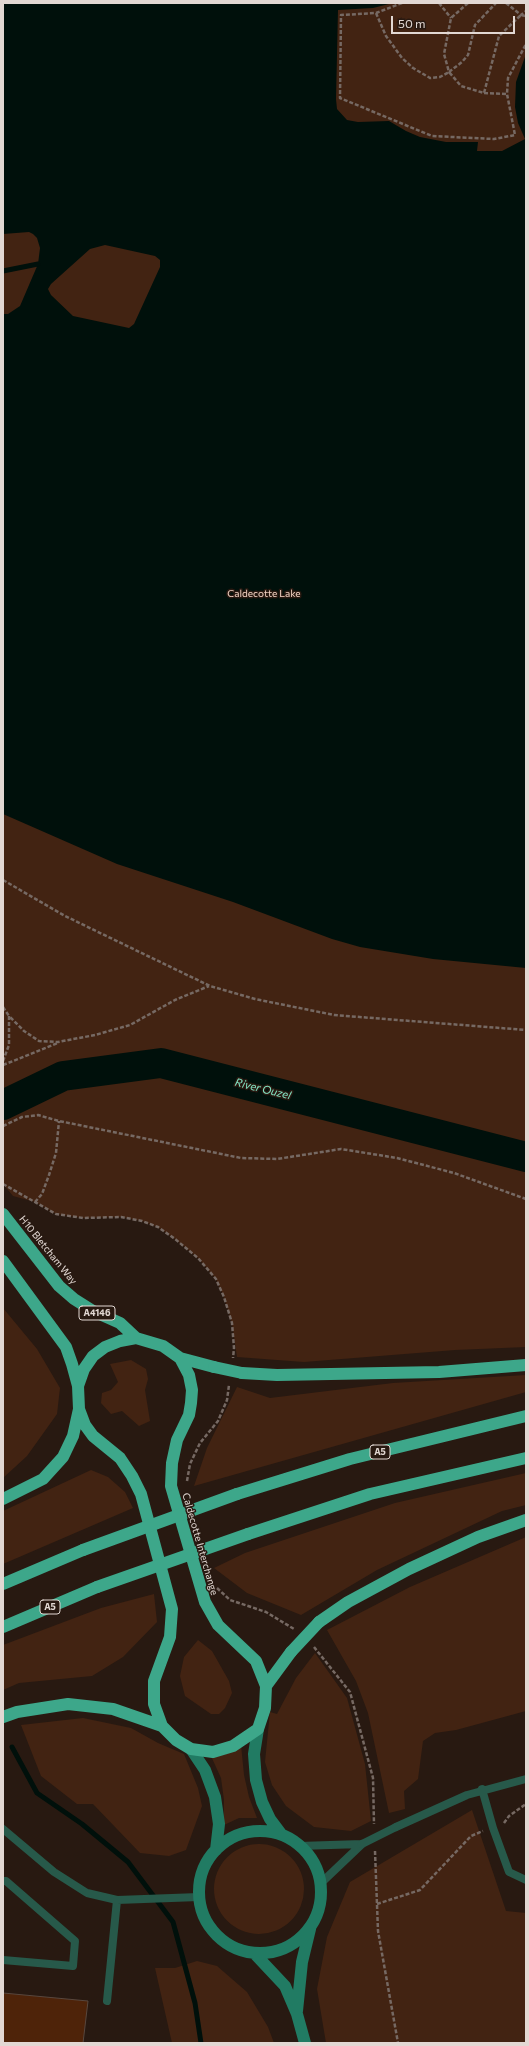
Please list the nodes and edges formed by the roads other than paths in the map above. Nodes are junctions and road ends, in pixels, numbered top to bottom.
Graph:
1 (3, 1214) edge
2 (3, 1261) edge
3 (136, 1338) junction
4 (180, 1358) junction
5 (526, 1365) edge
6 (78, 1386) junction
7 (79, 1409) junction
8 (526, 1416) edge
9 (526, 1458) edge
10 (3, 1499) edge
11 (526, 1520) edge
12 (3, 1584) edge
13 (3, 1627) edge
14 (266, 1686) junction
15 (3, 1717) edge
16 (162, 1726) junction
17 (258, 1729) junction
18 (191, 1750) junction
19 (526, 1778) edge
20 (482, 1789) junction
21 (3, 1829) edge
22 (282, 1835) junction
23 (362, 1844) junction
24 (299, 1846) junction
25 (216, 1850) junction
26 (526, 1880) edge
27 (3, 1881) edge
28 (320, 1884) junction
29 (199, 1897) junction
30 (117, 1900) junction
31 (311, 1926) junction
32 (254, 1953) junction
33 (3, 1960) edge
34 (107, 2001) dead end
35 (297, 2014) junction
36 (305, 2043) edge

1 - 3 highway, H10 Bletcham Way / A4146
2 - 6 highway
3 - 4 highway, Caldecotte Interchange
3 - 6 highway, Caldecotte Interchange
4 - 5 highway, bridge
4 - 14 highway, Caldecotte Interchange
6 - 7 highway, Caldecotte Interchange
7 - 10 highway
7 - 16 highway, Caldecotte Interchange
8 - 12 highway, A5, bridge
9 - 13 highway, A5, bridge
11 - 14 highway, bridge
14 - 17 highway, Caldecotte Interchange
15 - 16 highway
16 - 18 highway, Caldecotte Interchange
17 - 18 highway, Caldecotte Interchange
17 - 22 street
18 - 25 street
19 - 20 lane
20 - 23 lane, bridge
20 - 26 lane
21 - 30 lane
22 - 24 street
22 - 25 street
23 - 24 lane
23 - 28 lane
24 - 28 street
25 - 29 street
27 - 33 lane
28 - 31 street
29 - 30 lane
29 - 32 street
30 - 34 lane
31 - 32 street
31 - 35 street
32 - 35 street
35 - 36 street

